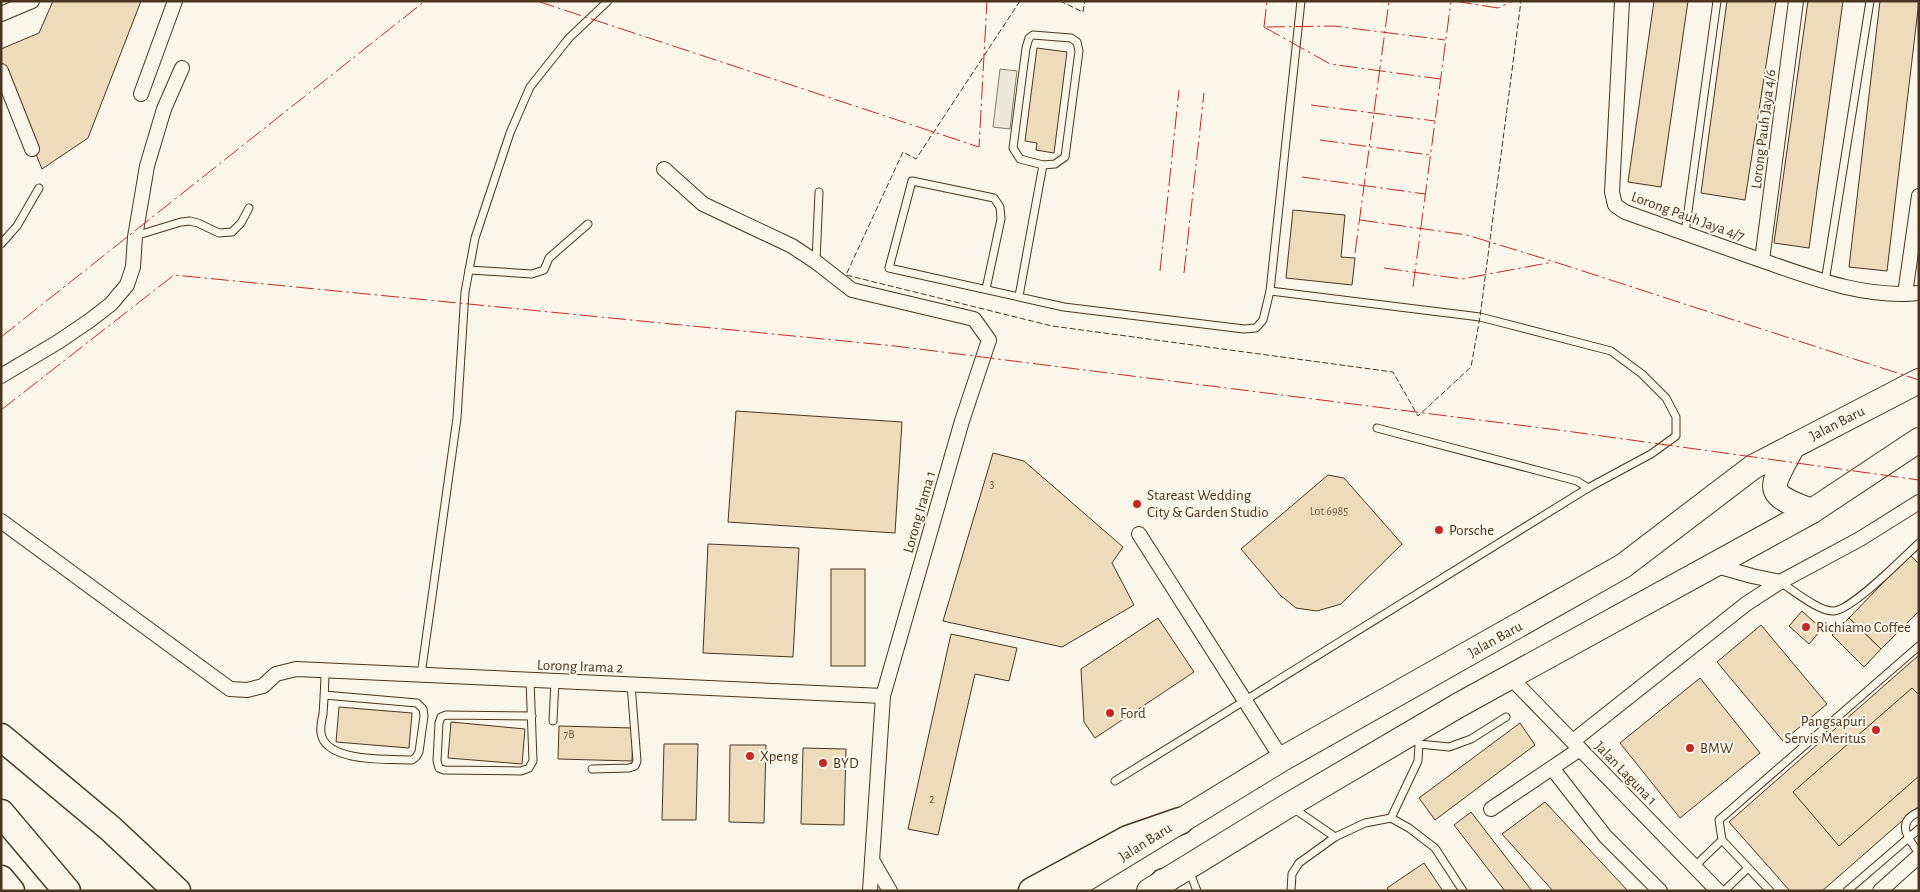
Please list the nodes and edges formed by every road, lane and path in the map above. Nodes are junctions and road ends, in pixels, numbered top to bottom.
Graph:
1 (32, 1) edge
2 (175, 1) edge
3 (608, 1) edge
4 (1301, 1) edge
5 (1622, 1) edge
6 (1717, 1) edge
7 (1796, 1) edge
8 (1870, 1) edge
9 (1, 14) edge
10 (182, 68) dead end
11 (1, 71) edge
12 (141, 94) dead end
13 (32, 149) dead end
14 (1043, 165) junction
15 (664, 169) dead end
16 (39, 188) dead end
17 (819, 192) dead end
18 (1919, 196) edge
19 (249, 208) dead end
20 (588, 224) dead end
21 (1685, 233) junction
22 (135, 236) junction
23 (1, 244) edge
24 (1762, 260) junction
25 (816, 262) junction
26 (469, 270) junction
27 (1825, 282) junction
28 (986, 289) junction
29 (1270, 291) junction
30 (1912, 294) edge
31 (1020, 296) junction
32 (1, 376) edge
33 (1919, 381) edge
34 (1377, 428) dead end
35 (1919, 440) edge
36 (1792, 446) junction
37 (1588, 488) junction
38 (1919, 502) edge
39 (1812, 510) junction
40 (1, 521) edge
41 (1139, 534) dead end
42 (1919, 543) edge
43 (1712, 565) junction
44 (1780, 582) junction
45 (1919, 646) edge
46 (325, 671) junction
47 (421, 675) junction
48 (1510, 677) junction
49 (530, 680) junction
50 (555, 681) junction
51 (631, 684) junction
52 (324, 695) junction
53 (883, 696) junction
54 (1244, 701) junction
55 (532, 716) junction
56 (1506, 717) dead end
57 (553, 721) dead end
58 (1, 737) edge
59 (1417, 737) junction
60 (1577, 745) junction
61 (1282, 759) junction
62 (592, 768) dead end
63 (1552, 768) junction
64 (1115, 781) dead end
65 (1289, 805) junction
66 (1491, 810) dead end
67 (1919, 812) edge
68 (1, 813) edge
69 (1391, 818) junction
70 (1180, 820) junction
71 (1919, 829) edge
72 (1335, 837) junction
73 (1908, 839) junction
74 (1722, 840) junction
75 (1919, 854) edge
76 (872, 860) junction
77 (1188, 867) junction
78 (1694, 867) junction
79 (1748, 868) junction
80 (1, 879) edge
81 (1157, 888) edge
82 (11, 891) edge
83 (67, 891) edge
84 (177, 891) edge
85 (870, 891) edge
86 (890, 891) edge
87 (1032, 891) edge
88 (1066, 891) edge
89 (1197, 891) edge
90 (1291, 891) edge
91 (1463, 891) edge
92 (1660, 891) edge
93 (1718, 891) edge
94 (1724, 891) edge
95 (1770, 891) edge
96 (1847, 891) edge
97 (1880, 891) edge

1 - 9 street
2 - 12 street
3 - 26 lane
4 - 29 lane
5 - 21 street, Lorong Pauh Jaya 4/7
6 - 21 lane
7 - 24 street, Lorong Pauh Jaya 4/6
8 - 27 lane
10 - 22 street
11 - 13 street
14 - 14 lane
14 - 31 lane
15 - 25 street
16 - 23 lane
17 - 25 lane
18 - 30 street
19 - 22 lane
20 - 26 lane
21 - 24 street, Lorong Pauh Jaya 4/7
22 - 32 street
24 - 27 street, Lorong Pauh Jaya 4/7
25 - 53 street, Lorong Irama 1
26 - 47 lane
27 - 30 street, Lorong Pauh Jaya 4/7
28 - 28 lane
28 - 31 lane
29 - 31 lane
29 - 37 lane
33 - 36 highway, Jalan Baru
34 - 37 lane
35 - 39 highway
36 - 39 highway
36 - 61 highway, Jalan Baru
37 - 54 lane
38 - 44 street
39 - 43 highway
40 - 46 street, Lorong Irama 2
41 - 54 street
42 - 44 lane
43 - 44 street
43 - 48 highway
44 - 60 street
45 - 74 lane
46 - 47 street, Lorong Irama 2
46 - 52 lane
47 - 49 street, Lorong Irama 2
48 - 59 highway
48 - 60 street, Jalan Laguna 1
49 - 50 street, Lorong Irama 2
49 - 55 lane
50 - 51 street, Lorong Irama 2
50 - 57 lane
51 - 53 street, Lorong Irama 2
51 - 62 lane
52 - 52 lane
53 - 76 street, Lorong Irama 1
54 - 61 street
54 - 64 lane
55 - 55 lane
56 - 59 lane
58 - 84 highway
59 - 65 highway
59 - 69 lane
60 - 63 street
60 - 78 street, Jalan Laguna 1
61 - 70 highway, Jalan Baru
63 - 66 street
63 - 92 street
65 - 72 lane
65 - 77 highway
67 - 73 lane
68 - 83 highway
69 - 72 lane
69 - 91 lane
70 - 87 highway
70 - 88 highway, Jalan Baru
71 - 73 lane
72 - 90 lane
73 - 75 lane
73 - 96 lane
74 - 78 lane
74 - 79 lane
75 - 97 street
76 - 85 street, Lorong Irama 1
76 - 86 street
77 - 81 highway
77 - 89 lane
78 - 93 street, Jalan Laguna 1
79 - 94 lane
79 - 95 lane
80 - 82 highway

